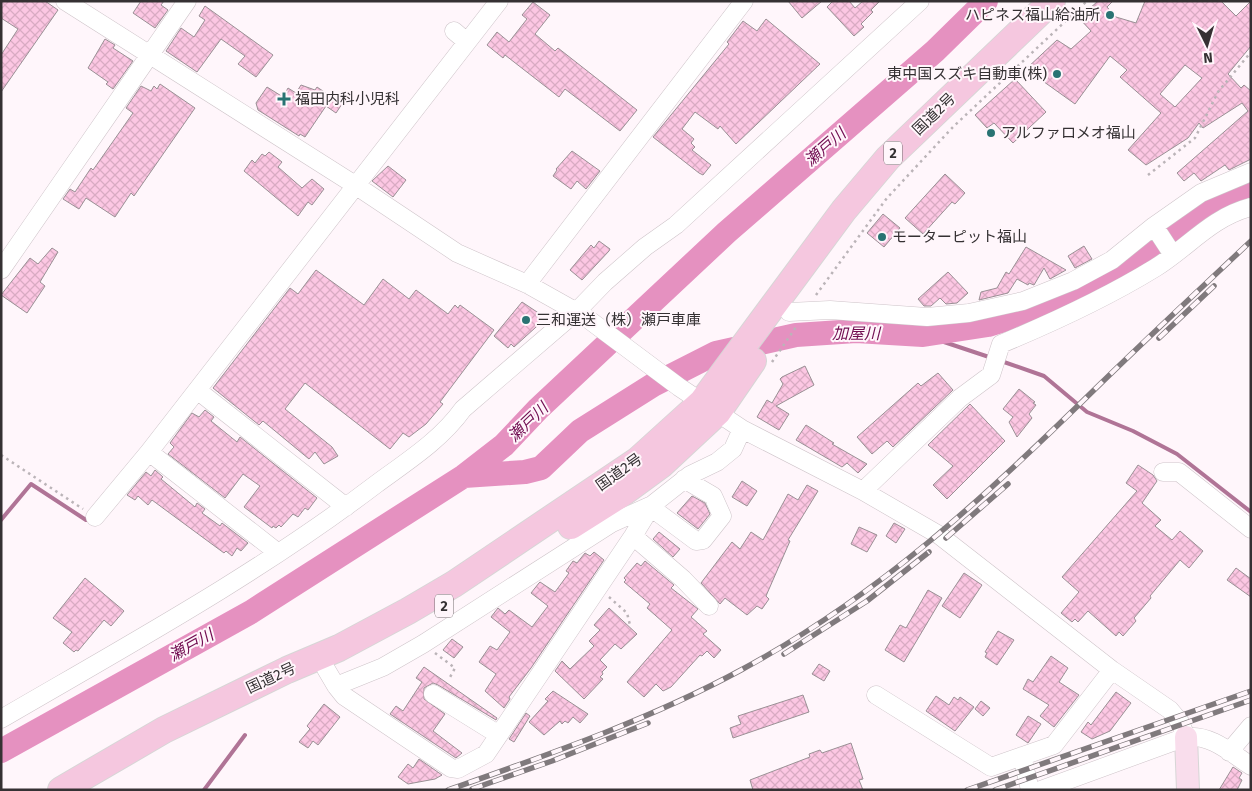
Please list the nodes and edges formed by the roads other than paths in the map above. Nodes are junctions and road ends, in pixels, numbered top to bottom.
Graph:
1 (65, 1) edge
2 (187, 1) edge
3 (499, 1) edge
4 (744, 1) edge
5 (920, 1) edge
6 (1052, 1) edge
7 (1070, 1) edge
8 (150, 53) junction
9 (1251, 172) edge
10 (350, 182) junction
11 (1251, 207) edge
12 (1155, 228) junction
13 (1171, 253) junction
14 (1, 270) edge
15 (527, 284) junction
16 (580, 314) junction
17 (786, 319) junction
18 (197, 390) junction
19 (710, 407) junction
20 (742, 429) junction
21 (149, 452) junction
22 (1163, 472) dead end
23 (684, 480) junction
24 (863, 490) junction
25 (652, 504) junction
26 (346, 507) junction
27 (92, 515) road end
28 (607, 515) junction
29 (1251, 529) edge
30 (633, 536) junction
31 (277, 552) junction
32 (709, 606) dead end
33 (1112, 670) junction
34 (331, 677) junction
35 (433, 694) dead end
36 (876, 695) dead end
37 (1, 719) edge
38 (1251, 726) edge
39 (499, 735) junction
40 (1186, 737) junction
41 (1229, 752) junction
42 (1022, 756) junction
43 (1251, 766) edge
44 (1033, 787) edge
45 (61, 790) edge
46 (90, 790) edge
47 (1188, 790) edge

1 - 8 street
2 - 8 street
3 - 10 street
4 - 15 street
5 - 16 street
6 - 17 highway, 国道2号 / 2
7 - 17 highway, 国道2号 / 2
8 - 10 street
8 - 14 street
9 - 12 street
10 - 15 street
10 - 18 street
11 - 13 street
12 - 13 street
12 - 17 street
13 - 24 street
15 - 16 street
16 - 19 street
16 - 26 street
17 - 19 highway, 国道2号 / 2
18 - 21 street
18 - 26 street
19 - 20 street
19 - 28 highway, 国道2号 / 2
19 - 45 highway, 国道2号 / 2
20 - 23 street
20 - 24 street
21 - 27 street
21 - 31 street
22 - 29 street
23 - 25 street
23 - 25 street
24 - 33 street
25 - 28 street
25 - 30 street
26 - 31 street
28 - 34 highway, 国道2号 / 2
28 - 34 street
30 - 32 street
30 - 39 street
31 - 37 street
33 - 40 street
33 - 42 street
34 - 39 street
34 - 46 highway, 国道2号 / 2
35 - 39 street
36 - 42 street
38 - 41 street
40 - 41 street
40 - 44 street
40 - 47 main road
41 - 43 street
42 - 44 street

